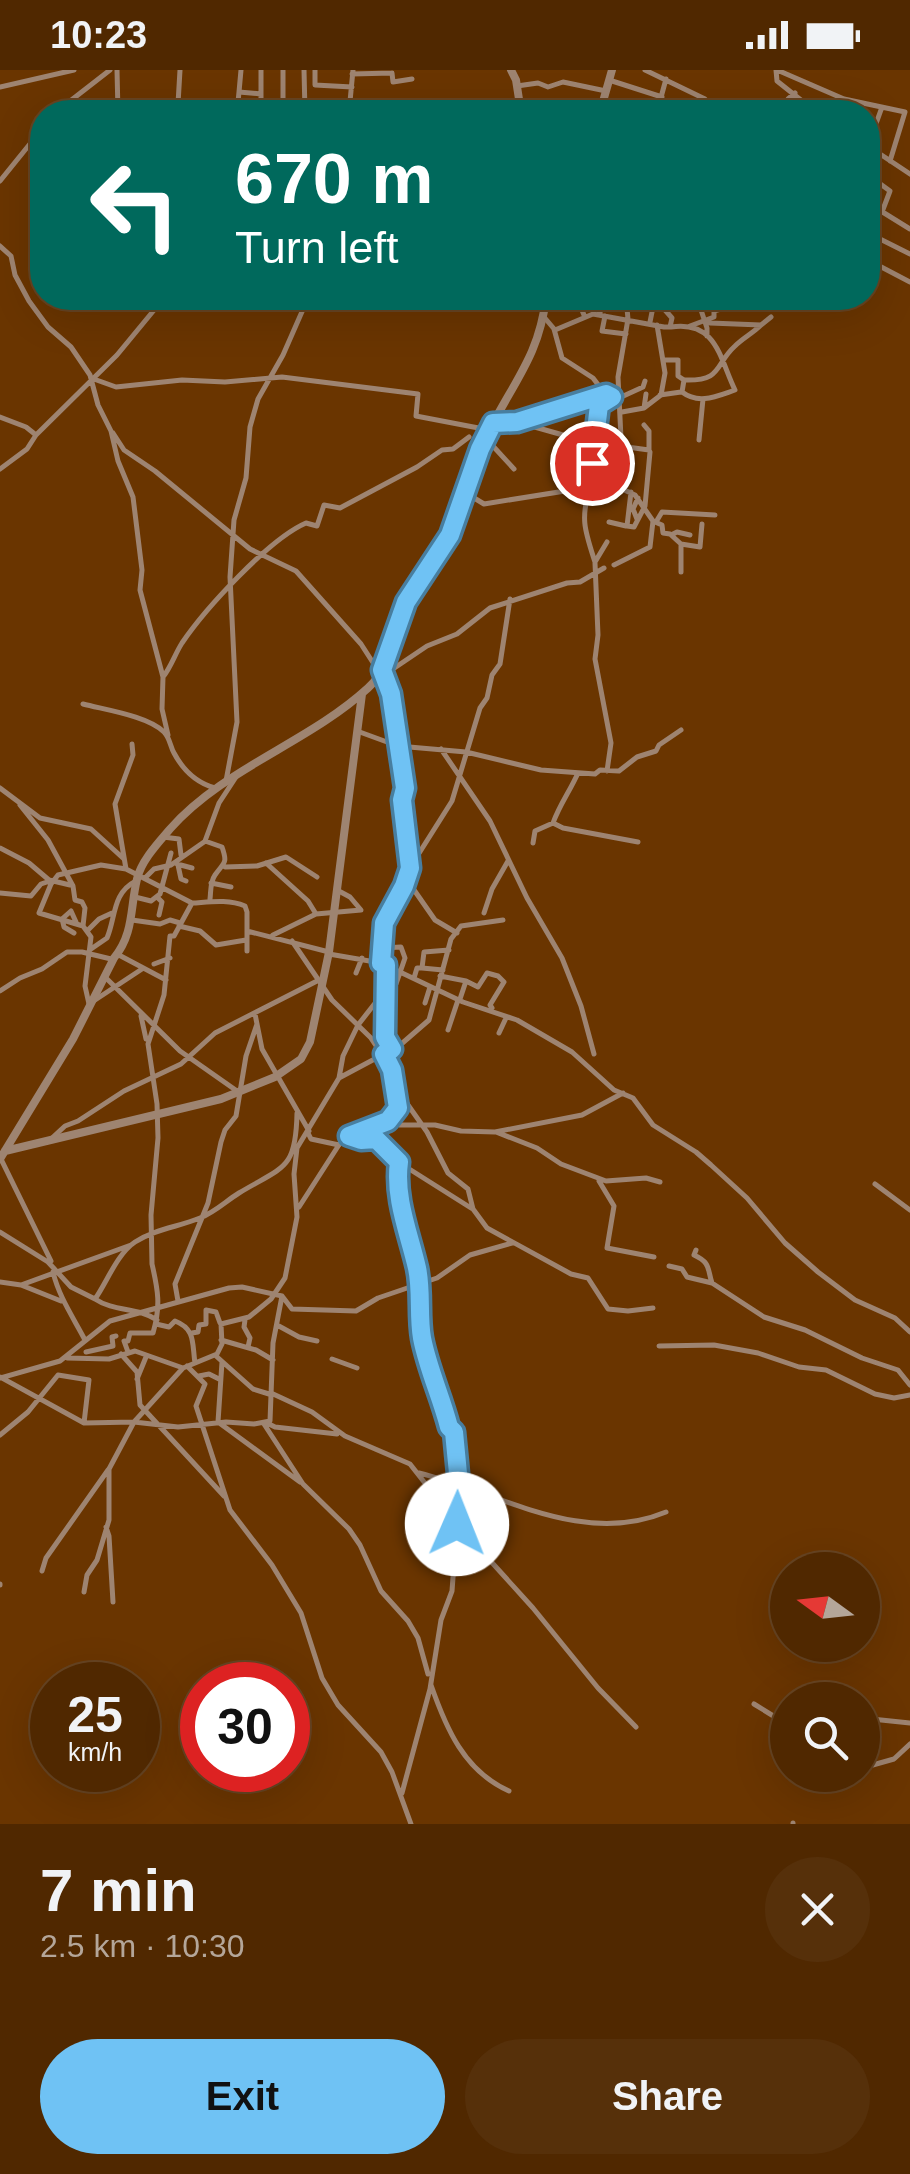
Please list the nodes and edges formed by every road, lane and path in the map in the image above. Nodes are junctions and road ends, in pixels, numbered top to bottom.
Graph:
1 (74, 70) edge
2 (114, 70) edge
3 (180, 70) edge
4 (241, 70) edge
5 (261, 70) edge
6 (283, 70) edge
7 (304, 70) edge
8 (315, 70) edge
9 (511, 70) edge
10 (645, 70) edge
11 (776, 70) edge
12 (353, 72) edge
13 (392, 72) edge
14 (610, 75) edge
15 (412, 79) dead end
16 (666, 79) junction
17 (0, 86) edge
18 (517, 86) junction
19 (352, 87) junction
20 (238, 92) junction
21 (795, 93) junction
22 (261, 94) junction
23 (604, 96) junction
24 (662, 97) junction
25 (73, 100) edge
26 (117, 100) edge
27 (178, 100) edge
28 (238, 100) edge
29 (261, 100) edge
30 (282, 100) edge
31 (305, 100) edge
32 (350, 100) edge
33 (519, 100) edge
34 (603, 100) edge
35 (611, 100) edge
36 (661, 100) edge
37 (705, 100) edge
38 (788, 100) edge
39 (802, 100) edge
40 (852, 100) edge
41 (882, 106) joint
42 (880, 113) edge
43 (908, 114) edge
44 (30, 144) edge
45 (880, 156) edge
46 (890, 161) junction
47 (910, 172) edge
48 (0, 181) edge
49 (880, 183) edge
50 (882, 212) joint
51 (910, 230) edge
52 (880, 239) edge
53 (0, 246) edge
54 (910, 254) edge
55 (880, 266) edge
56 (910, 282) edge
57 (30, 302) edge
58 (36, 310) edge
59 (154, 310) edge
60 (303, 310) edge
61 (545, 310) edge
62 (582, 310) edge
63 (602, 310) edge
64 (627, 310) edge
65 (652, 310) edge
66 (665, 310) edge
67 (702, 310) edge
68 (717, 310) edge
69 (584, 315) junction
70 (544, 316) junction
71 (603, 316) junction
72 (771, 316) dead end
73 (627, 320) junction
74 (706, 320) junction
75 (654, 324) junction
76 (760, 325) junction
77 (690, 326) junction
78 (671, 327) junction
79 (554, 330) junction
80 (626, 334) junction
81 (706, 336) junction
82 (664, 360) junction
83 (725, 361) junction
84 (664, 373) junction
85 (91, 378) junction
86 (268, 378) junction
87 (683, 379) junction
88 (645, 381) dead end
89 (682, 392) junction
90 (646, 394) dead end
91 (660, 395) junction
92 (613, 396) junction
93 (702, 399) junction
94 (644, 408) junction
95 (622, 412) junction
96 (0, 417) edge
97 (517, 422) junction
98 (644, 425) dead end
99 (491, 427) junction
100 (110, 430) junction
101 (36, 435) junction
102 (563, 436) dead end
103 (468, 438) dead end
104 (596, 438) junction
105 (616, 439) junction
106 (699, 440) dead end
107 (484, 442) junction
108 (579, 443) dead end
109 (649, 450) junction
110 (577, 455) dead end
111 (592, 463) junction
112 (0, 469) edge
113 (514, 469) dead end
114 (618, 479) junction
115 (464, 492) junction
116 (632, 492) junction
117 (638, 498) junction
118 (645, 506) junction
119 (716, 515) dead end
120 (636, 519) junction
121 (609, 522) dead end
122 (654, 522) junction
123 (702, 524) dead end
124 (627, 526) junction
125 (670, 534) junction
126 (234, 535) junction
127 (690, 535) dead end
128 (608, 542) dead end
129 (681, 544) junction
130 (264, 556) junction
131 (595, 562) junction
132 (614, 565) dead end
133 (604, 568) dead end
134 (681, 572) dead end
135 (596, 574) junction
136 (231, 586) junction
137 (510, 599) junction
138 (382, 673) junction
139 (163, 677) junction
140 (362, 694) junction
141 (83, 704) dead end
142 (681, 730) dead end
143 (358, 731) junction
144 (168, 735) junction
145 (132, 744) dead end
146 (398, 746) junction
147 (441, 748) junction
148 (465, 752) junction
149 (607, 771) junction
150 (578, 773) junction
151 (460, 776) junction
152 (236, 777) junction
153 (222, 787) junction
154 (0, 788) edge
155 (20, 805) junction
156 (554, 823) junction
157 (163, 838) junction
158 (205, 841) junction
159 (638, 842) dead end
160 (533, 843) dead end
161 (0, 848) edge
162 (172, 853) dead end
163 (508, 859) junction
164 (124, 860) junction
165 (175, 862) junction
166 (266, 863) junction
167 (126, 868) junction
168 (192, 868) dead end
169 (225, 868) junction
170 (410, 868) junction
171 (64, 872) junction
172 (316, 877) dead end
173 (140, 878) junction
174 (53, 880) junction
175 (186, 882) dead end
176 (212, 883) junction
177 (73, 886) junction
178 (162, 886) junction
179 (404, 886) junction
180 (232, 887) dead end
181 (337, 890) junction
182 (0, 893) edge
183 (157, 897) junction
184 (135, 898) junction
185 (210, 899) junction
186 (192, 903) junction
187 (85, 908) junction
188 (112, 913) junction
189 (484, 913) dead end
190 (159, 914) dead end
191 (316, 914) junction
192 (334, 914) junction
193 (62, 919) junction
194 (100, 919) junction
195 (132, 920) junction
196 (503, 920) dead end
197 (180, 924) junction
198 (82, 926) junction
199 (247, 930) junction
200 (457, 933) junction
201 (74, 934) dead end
202 (273, 935) junction
203 (246, 940) junction
204 (292, 941) junction
205 (374, 945) dead end
206 (383, 946) junction
207 (449, 950) junction
208 (91, 951) junction
209 (247, 952) dead end
210 (329, 953) junction
211 (115, 956) junction
212 (170, 958) junction
213 (362, 958) junction
214 (154, 964) dead end
215 (383, 964) junction
216 (422, 968) junction
217 (142, 969) junction
218 (356, 973) dead end
219 (442, 973) junction
220 (401, 974) junction
221 (104, 976) junction
222 (414, 978) junction
223 (166, 980) junction
224 (466, 981) junction
225 (320, 982) junction
226 (384, 985) junction
227 (115, 987) junction
228 (433, 988) junction
229 (0, 991) edge
230 (383, 993) junction
231 (460, 999) junction
232 (425, 1003) dead end
233 (89, 1004) junction
234 (492, 1010) junction
235 (140, 1014) junction
236 (255, 1014) junction
237 (506, 1017) junction
238 (153, 1024) junction
239 (257, 1024) junction
240 (358, 1025) junction
241 (448, 1030) dead end
242 (499, 1034) dead end
243 (395, 1048) junction
244 (149, 1052) junction
245 (384, 1054) junction
246 (594, 1054) dead end
247 (188, 1057) junction
248 (392, 1070) junction
249 (153, 1076) junction
250 (276, 1076) junction
251 (338, 1078) junction
252 (394, 1085) junction
253 (239, 1092) junction
254 (624, 1092) junction
255 (298, 1113) junction
256 (157, 1116) junction
257 (392, 1118) junction
258 (422, 1126) junction
259 (308, 1132) junction
260 (495, 1132) junction
261 (349, 1136) junction
262 (49, 1142) junction
263 (339, 1145) junction
264 (296, 1148) junction
265 (1, 1156) edge
266 (399, 1162) junction
267 (597, 1178) junction
268 (660, 1182) dead end
269 (874, 1184) dead end
270 (473, 1209) junction
271 (298, 1210) junction
272 (910, 1210) edge
273 (203, 1217) junction
274 (0, 1232) edge
275 (154, 1233) junction
276 (512, 1243) junction
277 (132, 1244) junction
278 (696, 1250) dead end
279 (654, 1257) dead end
280 (670, 1266) dead end
281 (54, 1271) junction
282 (0, 1282) edge
283 (712, 1283) junction
284 (419, 1284) junction
285 (21, 1285) junction
286 (160, 1285) junction
287 (175, 1288) junction
288 (272, 1294) junction
289 (282, 1296) junction
290 (95, 1299) junction
291 (178, 1301) junction
292 (64, 1303) junction
293 (159, 1305) junction
294 (653, 1308) dead end
295 (138, 1312) junction
296 (124, 1316) junction
297 (245, 1320) junction
298 (156, 1322) junction
299 (220, 1324) junction
300 (277, 1325) junction
301 (910, 1332) edge
302 (130, 1333) junction
303 (192, 1333) junction
304 (116, 1336) dead end
305 (222, 1340) junction
306 (317, 1341) dead end
307 (84, 1342) junction
308 (658, 1346) dead end
309 (248, 1347) junction
310 (124, 1353) junction
311 (87, 1356) junction
312 (148, 1356) junction
313 (216, 1356) junction
314 (64, 1358) junction
315 (332, 1359) dead end
316 (273, 1360) junction
317 (222, 1362) junction
318 (194, 1363) junction
319 (185, 1367) junction
320 (357, 1368) dead end
321 (199, 1376) junction
322 (0, 1378) edge
323 (136, 1381) junction
324 (220, 1381) junction
325 (910, 1385) edge
326 (271, 1394) junction
327 (910, 1395) edge
328 (40, 1398) junction
329 (146, 1410) junction
330 (84, 1422) junction
331 (134, 1422) junction
332 (218, 1422) junction
333 (202, 1423) junction
334 (265, 1423) junction
335 (162, 1426) junction
336 (0, 1435) edge
337 (344, 1436) junction
338 (109, 1469) junction
339 (415, 1470) junction
340 (303, 1484) junction
341 (457, 1485) junction
342 (224, 1496) junction
343 (666, 1512) dead end
344 (457, 1524) junction
345 (106, 1527) junction
346 (42, 1571) dead end
347 (84, 1592) dead end
348 (113, 1602) dead end
349 (429, 1678) junction
350 (754, 1704) dead end
351 (770, 1714) edge
352 (880, 1720) edge
353 (910, 1723) edge
354 (636, 1727) dead end
355 (910, 1744) edge
356 (880, 1762) edge
357 (509, 1791) dead end
358 (402, 1796) junction
359 (411, 1824) edge

1 - 17 street
2 - 25 street
2 - 26 street
3 - 27 street
4 - 20 street
5 - 22 street
6 - 30 street
7 - 31 street
8 - 19 street
9 - 18 street
10 - 16 street
11 - 21 street
11 - 40 street
12 - 13 street
12 - 19 street
13 - 15 street
14 - 23 street
14 - 24 street
16 - 24 street
16 - 37 street
18 - 23 street
18 - 33 street
19 - 32 street
20 - 22 street
20 - 28 street
21 - 38 street
21 - 39 street
22 - 29 street
23 - 34 street
23 - 35 street
24 - 36 street
41 - 42 street
41 - 43 street
43 - 46 street
44 - 48 street
45 - 46 street
46 - 47 street
49 - 50 street
50 - 51 street
52 - 54 street
53 - 57 street
55 - 56 street
58 - 85 street
59 - 85 street
60 - 86 street
61 - 70 street
62 - 69 street
63 - 71 street
64 - 73 street
65 - 75 street
66 - 78 street
67 - 74 street
68 - 74 street
69 - 71 street
69 - 79 street
70 - 79 street
70 - 99 street
71 - 73 street
71 - 80 street
72 - 76 street
73 - 75 street
73 - 80 street
74 - 76 street
74 - 77 street
74 - 81 street
75 - 78 street
75 - 82 street
76 - 83 street
77 - 78 street
77 - 81 street
79 - 92 street
80 - 92 street
81 - 83 street
82 - 84 street
82 - 87 street
83 - 87 street
83 - 93 street
84 - 87 street
84 - 91 street
85 - 86 street
85 - 100 street
85 - 101 street
86 - 99 street
86 - 126 street
87 - 89 street
88 - 92 street
89 - 91 street
89 - 93 street
90 - 94 street
91 - 94 street
92 - 95 street
92 - 97 street
92 - 104 street
93 - 106 street
94 - 95 street
95 - 105 street
96 - 101 street
97 - 99 street
97 - 102 street
98 - 109 street
99 - 107 street
100 - 126 street
100 - 139 street
101 - 112 street
103 - 130 street
104 - 105 street
104 - 108 street
104 - 111 street
105 - 109 street
105 - 114 street
107 - 113 street
107 - 115 street
109 - 118 street
110 - 111 street
111 - 114 street
114 - 116 street
115 - 131 street
115 - 138 street
116 - 117 street
116 - 124 street
117 - 118 street
117 - 120 street
118 - 120 street
118 - 122 street
119 - 122 street
120 - 124 street
121 - 124 street
122 - 125 street
122 - 132 street
123 - 129 street
125 - 127 street
125 - 129 street
126 - 130 street
126 - 136 street
128 - 131 street
129 - 134 street
130 - 136 street
130 - 138 street
131 - 135 street
133 - 135 street
135 - 137 street
135 - 149 street
136 - 139 street
136 - 153 street
137 - 138 street
137 - 148 street
138 - 140 street
138 - 146 street
139 - 144 street
140 - 143 street
140 - 152 street
141 - 144 street
142 - 149 street
143 - 146 street
143 - 181 street
144 - 153 street
145 - 164 street
146 - 147 street
146 - 170 street
147 - 148 street
147 - 151 street
148 - 150 street
148 - 151 street
149 - 150 street
150 - 156 street
151 - 163 street
151 - 170 street
152 - 153 street
152 - 158 street
153 - 157 street
154 - 155 street
155 - 164 street
155 - 171 street
156 - 159 street
156 - 160 street
157 - 165 street
157 - 173 street
158 - 165 street
158 - 169 street
161 - 174 street
162 - 165 street
163 - 189 street
163 - 246 street
164 - 167 street
165 - 168 street
165 - 173 street
165 - 175 street
165 - 178 street
166 - 169 street
166 - 172 street
166 - 191 street
167 - 171 street
167 - 173 street
169 - 176 street
170 - 179 street
171 - 174 street
171 - 177 street
173 - 178 street
173 - 184 street
173 - 188 street
174 - 177 street
174 - 182 street
174 - 193 street
176 - 180 street
176 - 185 street
177 - 187 street
178 - 183 street
178 - 186 street
179 - 200 street
179 - 206 street
181 - 192 street
181 - 192 street
183 - 184 street
183 - 190 street
184 - 195 street
185 - 186 street
185 - 199 street
186 - 197 street
187 - 194 street
187 - 198 street
188 - 194 street
188 - 208 street
191 - 192 street
191 - 202 street
192 - 210 street
193 - 198 street
193 - 201 street
194 - 198 street
195 - 197 street
195 - 211 street
196 - 200 street
197 - 203 street
197 - 212 street
198 - 208 street
199 - 202 street
199 - 203 street
200 - 207 street
202 - 204 street
203 - 209 street
204 - 210 street
204 - 225 street
205 - 206 street
206 - 215 street
206 - 220 street
207 - 216 street
207 - 219 street
208 - 211 street
208 - 229 street
208 - 233 street
210 - 213 street
210 - 225 street
211 - 217 street
211 - 221 street
212 - 214 street
212 - 223 street
213 - 215 street
213 - 218 street
215 - 220 street
215 - 226 street
216 - 219 street
216 - 222 street
217 - 223 street
217 - 227 street
219 - 224 street
219 - 228 street
220 - 222 street
220 - 226 street
221 - 227 street
221 - 233 street
222 - 228 street
223 - 238 street
224 - 231 street
224 - 234 street
225 - 236 street
225 - 240 street
225 - 250 street
226 - 230 street
227 - 233 street
227 - 235 street
228 - 231 street
228 - 232 street
228 - 243 street
230 - 240 street
230 - 243 street
231 - 234 street
231 - 241 street
233 - 265 street
234 - 237 street
235 - 238 street
235 - 244 street
236 - 239 street
236 - 247 street
237 - 242 street
237 - 254 street
238 - 244 street
238 - 247 street
239 - 250 street
239 - 253 street
240 - 245 street
240 - 251 street
243 - 245 street
243 - 248 street
244 - 249 street
245 - 248 street
245 - 251 street
247 - 249 street
247 - 253 street
248 - 252 street
249 - 256 street
249 - 262 street
250 - 253 street
250 - 255 street
251 - 259 street
252 - 257 street
252 - 258 street
253 - 256 street
253 - 273 street
254 - 260 street
254 - 301 street
255 - 259 street
255 - 264 street
256 - 262 street
256 - 275 street
257 - 258 street
257 - 261 street
258 - 260 street
258 - 270 street
259 - 263 street
259 - 264 street
260 - 267 street
261 - 263 street
261 - 266 street
262 - 265 street
263 - 271 street
264 - 271 street
264 - 273 street
265 - 281 street
266 - 270 street
266 - 284 street
267 - 268 street
267 - 279 street
269 - 272 street
270 - 276 street
271 - 288 street
273 - 275 street
273 - 287 street
274 - 281 street
275 - 277 street
275 - 286 street
276 - 284 street
276 - 294 street
277 - 281 street
277 - 290 street
278 - 283 street
280 - 283 street
281 - 285 street
281 - 290 street
281 - 292 street
282 - 285 street
283 - 325 street
284 - 289 street
284 - 341 street
285 - 292 street
286 - 287 street
286 - 293 street
287 - 291 street
288 - 289 street
288 - 291 street
288 - 297 street
289 - 300 street
290 - 295 street
291 - 293 street
292 - 307 street
293 - 295 street
293 - 298 street
295 - 296 street
295 - 298 street
296 - 302 street
296 - 307 street
297 - 299 street
297 - 309 street
298 - 302 street
298 - 303 street
299 - 303 street
299 - 305 street
300 - 306 street
300 - 316 street
302 - 310 street
303 - 318 street
304 - 311 street
305 - 309 street
305 - 313 street
307 - 311 street
307 - 314 street
308 - 327 street
309 - 316 street
310 - 311 street
310 - 312 street
310 - 323 street
311 - 314 street
312 - 319 street
312 - 323 street
313 - 317 street
313 - 318 street
314 - 322 street
315 - 320 street
316 - 326 street
317 - 324 street
317 - 326 street
318 - 319 street
319 - 321 street
319 - 329 street
321 - 324 street
321 - 333 street
322 - 328 street
323 - 329 street
324 - 332 street
326 - 334 street
326 - 337 street
328 - 330 street
328 - 330 street
328 - 336 street
329 - 331 street
329 - 335 street
330 - 331 street
331 - 335 street
331 - 338 street
332 - 333 street
332 - 334 street
332 - 340 street
333 - 335 street
333 - 342 street
334 - 337 street
334 - 340 street
335 - 342 street
337 - 339 street
338 - 345 street
338 - 346 street
339 - 341 street
339 - 344 street
340 - 349 street
341 - 343 street
341 - 344 street
342 - 358 street
344 - 349 street
344 - 354 street
345 - 347 street
345 - 348 street
349 - 357 street
349 - 358 street
350 - 351 street
352 - 353 street
355 - 356 street
358 - 359 street

